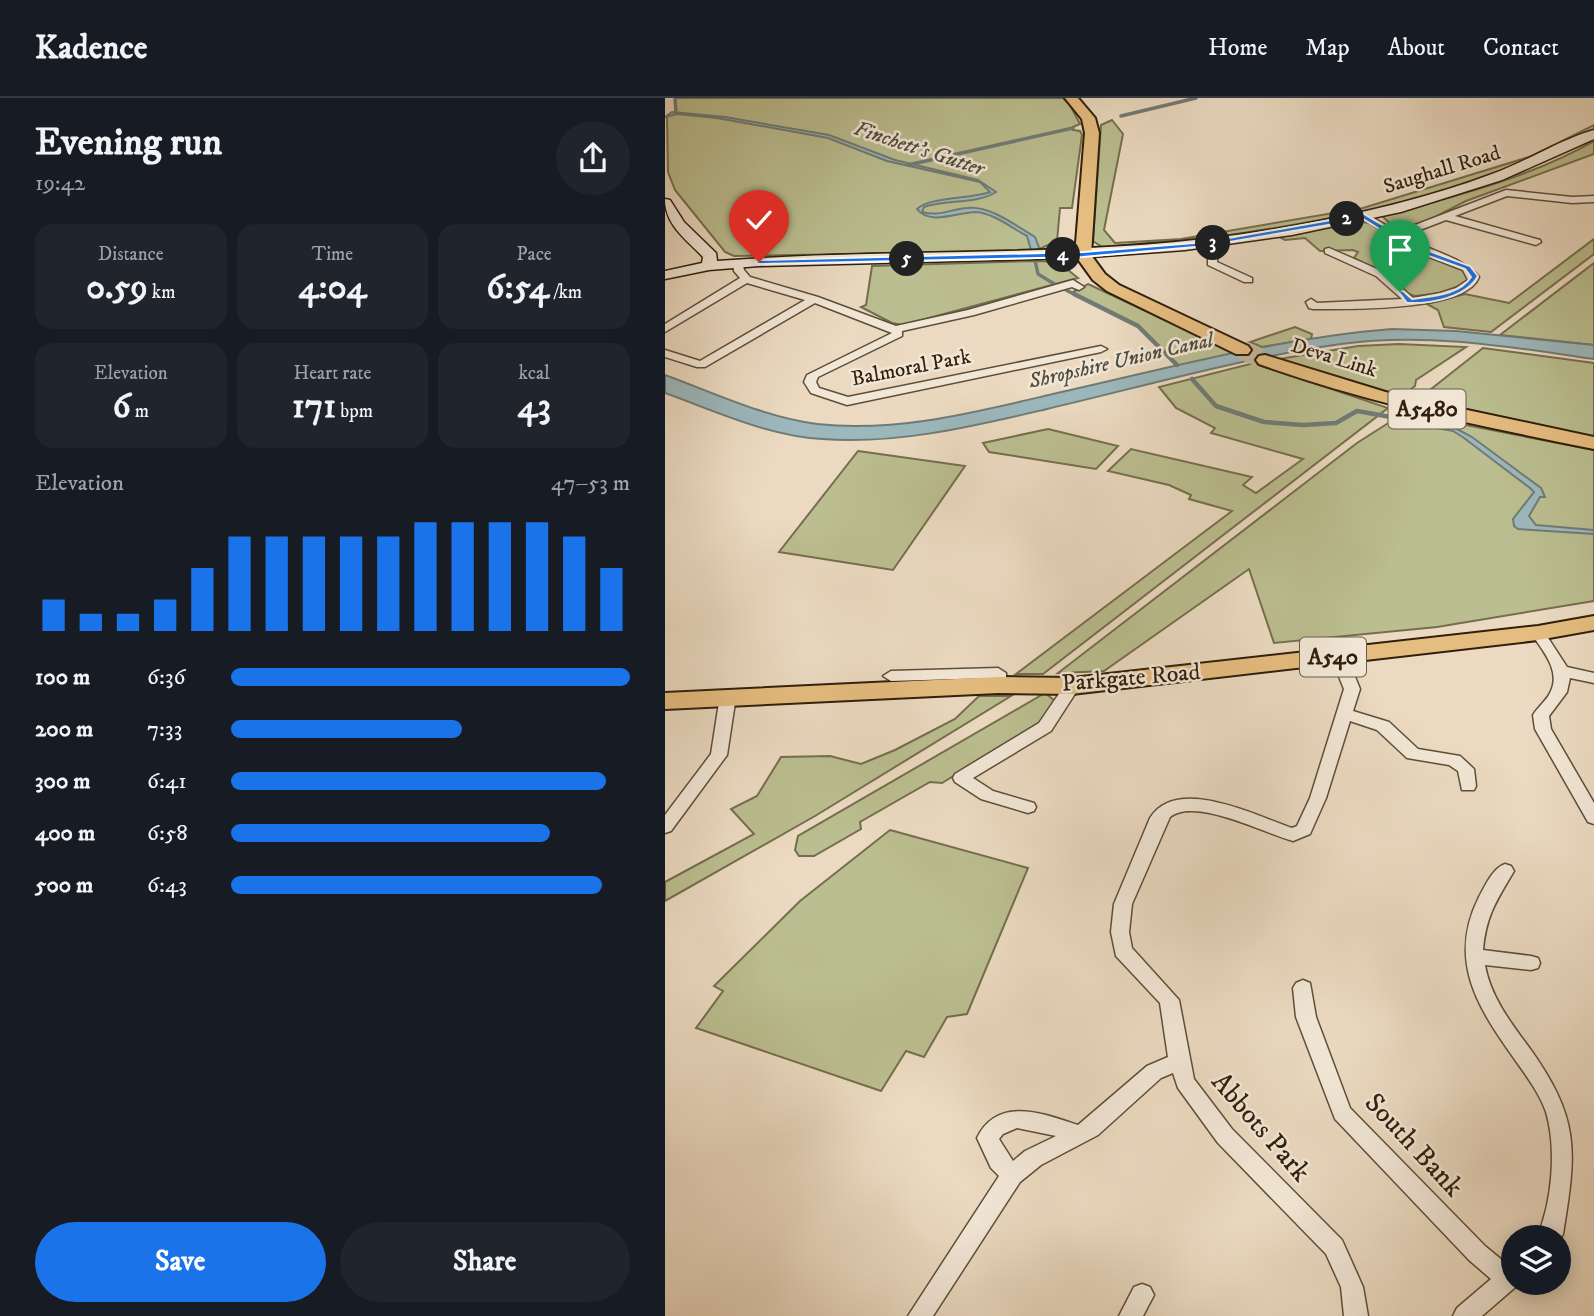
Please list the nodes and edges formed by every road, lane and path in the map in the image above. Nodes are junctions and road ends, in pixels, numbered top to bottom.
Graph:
1 (1071, 98) edge
2 (1594, 134) edge
3 (1594, 199) edge
4 (665, 203) edge
5 (1364, 216) junction
6 (1447, 217) junction
7 (1397, 235) junction
8 (1536, 242) dead end
9 (1206, 244) junction
10 (1329, 251) dead end
11 (1083, 255) junction
12 (738, 263) junction
13 (709, 265) junction
14 (1255, 269) dead end
15 (665, 275) edge
16 (746, 279) junction
17 (1079, 288) dead end
18 (814, 299) junction
19 (1410, 301) junction
20 (1311, 302) dead end
21 (665, 329) edge
22 (895, 329) junction
23 (1091, 349) dead end
24 (1242, 350) tunnel mouth
25 (665, 353) edge
26 (1265, 360) tunnel mouth
27 (1594, 443) edge
28 (1594, 623) edge
29 (1538, 633) junction
30 (1339, 657) junction
31 (1562, 671) junction
32 (891, 676) dead end
33 (1594, 678) edge
34 (998, 685) junction
35 (1072, 686) junction
36 (728, 696) junction
37 (665, 701) edge
38 (1344, 715) junction
39 (1468, 786) dead end
40 (1028, 807) dead end
41 (1594, 818) edge
42 (665, 827) edge
43 (1505, 871) dead end
44 (1473, 956) junction
45 (1531, 962) dead end
46 (1303, 988) dead end
47 (1179, 1062) junction
48 (1080, 1135) junction
49 (1012, 1175) junction
50 (1553, 1225) edge
51 (1501, 1269) edge
52 (1501, 1285) edge
53 (920, 1316) edge
54 (1356, 1316) edge
55 (1465, 1316) edge

1 - 11 main road
2 - 5 street, Saughall Road
3 - 6 street
4 - 13 street
5 - 7 street
5 - 9 street, Saughall Road
6 - 7 street
6 - 8 street
7 - 19 street
9 - 11 street, Saughall Road
9 - 14 street
10 - 19 street
11 - 12 street, Saughall Road
11 - 24 main road
12 - 13 street, Saughall Road
12 - 16 street
13 - 15 street, Saughall Road
16 - 18 street
16 - 21 street
17 - 22 street
18 - 22 street
18 - 25 street
19 - 20 street
22 - 23 street, Balmoral Park
26 - 27 main road, Deva Link / A5480
28 - 29 main road, Parkgate Road / A540
29 - 30 main road, Parkgate Road / A540
29 - 31 street
30 - 35 main road, Parkgate Road / A540
30 - 38 street, Abbots Park
31 - 33 street
31 - 41 street
32 - 34 street
34 - 35 main road, Parkgate Road / A540
34 - 36 main road, Parkgate Road / A540
35 - 40 street
36 - 37 main road, Parkgate Road / A540
36 - 42 street
38 - 39 street
38 - 47 street, Abbots Park
43 - 44 street
44 - 45 street
44 - 50 street
46 - 51 street, South Bank
47 - 48 street
47 - 54 street, Abbots Park
48 - 49 street
48 - 49 street
49 - 53 street
52 - 55 street

